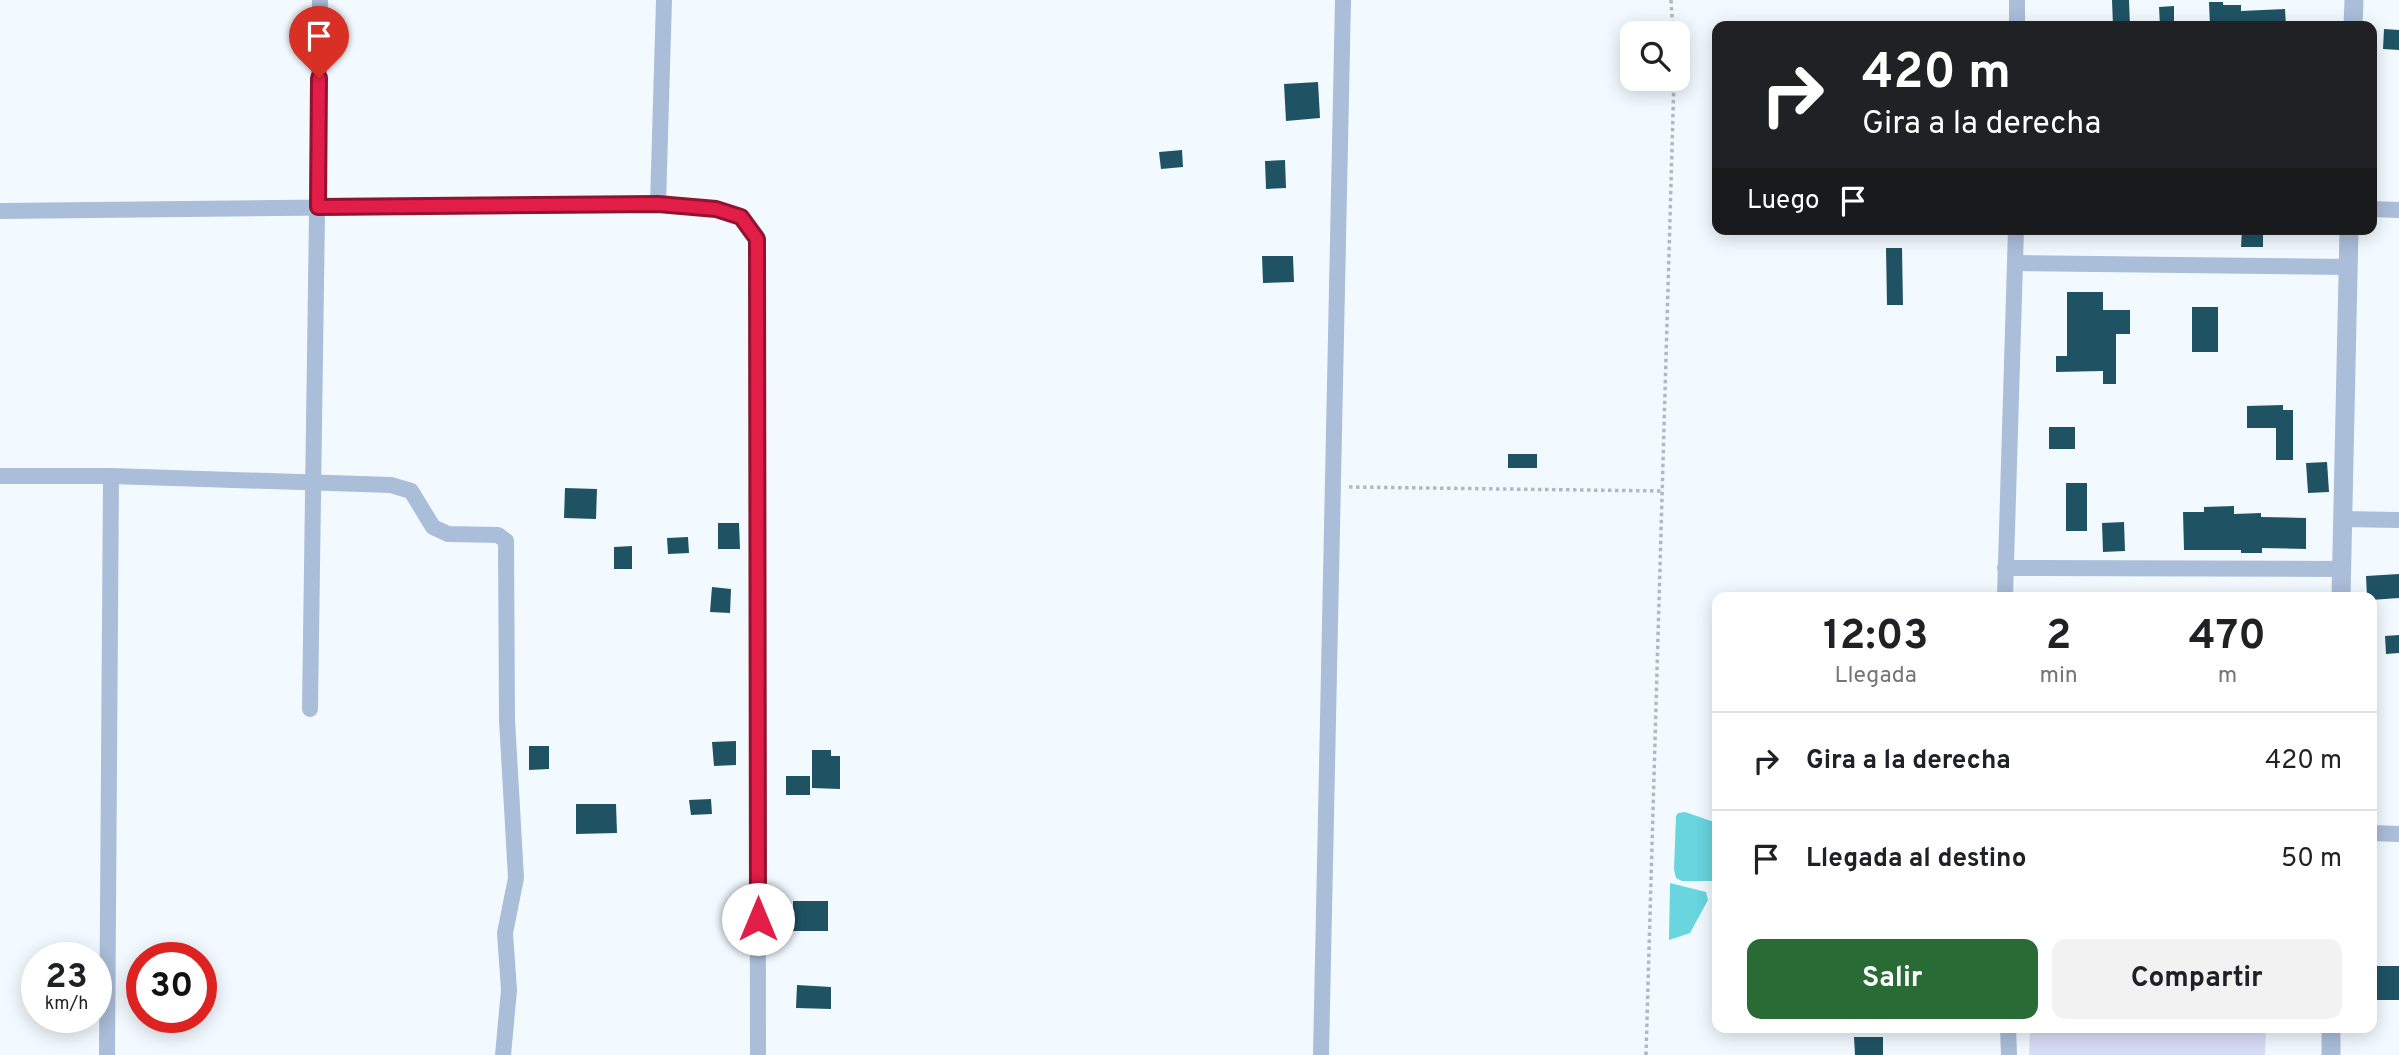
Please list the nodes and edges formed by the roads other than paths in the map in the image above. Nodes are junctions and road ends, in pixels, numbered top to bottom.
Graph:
1 (320, 0) edge
2 (664, 0) edge
3 (1343, 0) edge
4 (2017, 0) edge
5 (2354, 0) edge
6 (2017, 21) edge
7 (2353, 21) edge
8 (658, 204) junction
9 (318, 207) junction
10 (2377, 209) edge
11 (2399, 210) edge
12 (0, 211) edge
13 (2016, 235) edge
14 (2349, 235) edge
15 (2016, 263) junction
16 (2348, 267) junction
17 (0, 476) edge
18 (111, 476) junction
19 (314, 483) junction
20 (2342, 519) junction
21 (2399, 520) edge
22 (2005, 568) junction
23 (2341, 569) junction
24 (2005, 592) edge
25 (2341, 592) edge
26 (310, 709) dead end
27 (2377, 833) edge
28 (2399, 834) edge
29 (2008, 1033) edge
30 (2331, 1033) edge
31 (107, 1055) edge
32 (503, 1055) edge
33 (758, 1055) edge
34 (1321, 1055) edge
35 (2008, 1055) edge
36 (2331, 1055) edge

1 - 9 street
2 - 8 street
3 - 34 street
4 - 6 street
5 - 7 street
8 - 9 street
8 - 33 street
9 - 12 street
9 - 19 street
10 - 11 street
13 - 15 street
14 - 16 street
15 - 16 street
15 - 22 street
16 - 20 street
17 - 18 street
18 - 19 street
18 - 31 street
19 - 26 street
19 - 32 street
20 - 21 street
20 - 23 street
22 - 23 street
22 - 24 street
23 - 25 street
27 - 28 street
29 - 35 street
30 - 36 street

